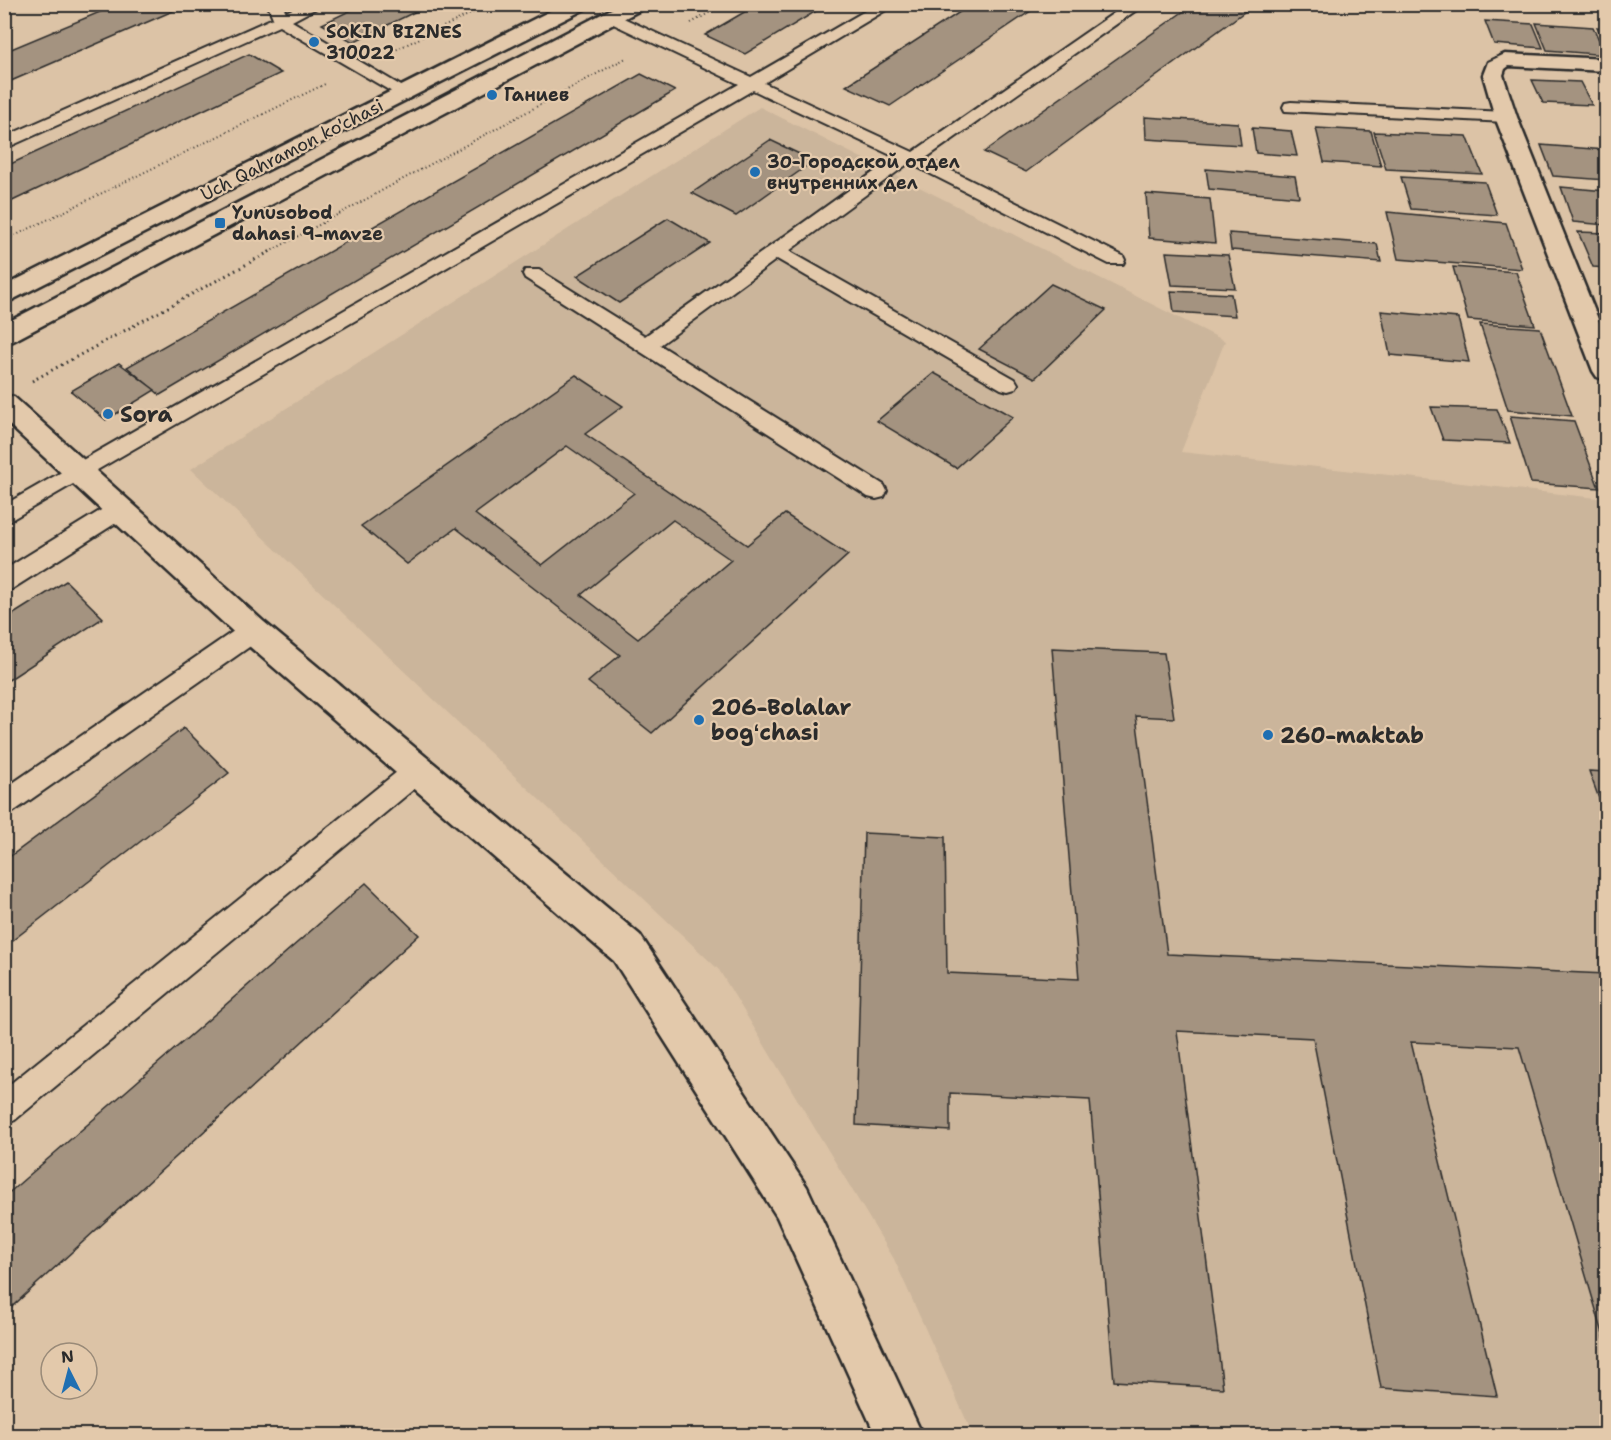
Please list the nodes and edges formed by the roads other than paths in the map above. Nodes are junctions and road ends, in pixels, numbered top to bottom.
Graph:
1 (276, 4) edge
2 (317, 4) edge
3 (580, 4) edge
4 (637, 4) edge
5 (889, 4) edge
6 (1138, 4) edge
7 (612, 18) junction
8 (281, 21) junction
9 (1606, 65) edge
10 (755, 83) junction
11 (405, 93) junction
12 (1291, 107) dead end
13 (1506, 117) junction
14 (4, 144) edge
15 (911, 158) junction
16 (776, 251) junction
17 (1116, 260) dead end
18 (532, 274) dead end
19 (4, 296) edge
20 (4, 335) edge
21 (645, 346) junction
22 (1606, 371) edge
23 (1008, 384) dead end
24 (15, 394) edge
25 (79, 472) junction
26 (876, 491) dead end
27 (119, 510) junction
28 (4, 516) edge
29 (4, 582) edge
30 (253, 631) junction
31 (417, 771) junction
32 (4, 804) edge
33 (4, 1109) edge
34 (900, 1436) edge

1 - 8 lane
2 - 8 lane
3 - 11 street, Uch Qahramon ko'chasi
4 - 7 street, Uch Qahramon ko'chasi
5 - 10 lane
6 - 15 lane
7 - 10 lane
7 - 20 street, Uch Qahramon ko'chasi
8 - 11 lane
8 - 14 lane
9 - 13 street
10 - 15 lane
10 - 25 lane
11 - 19 street, Uch Qahramon ko'chasi
12 - 13 lane
13 - 22 street
15 - 16 lane
15 - 17 lane
16 - 21 lane
16 - 23 lane
18 - 21 lane
21 - 26 lane
24 - 25 street
25 - 27 street
25 - 28 lane
27 - 29 lane
27 - 30 street
30 - 31 street
30 - 32 lane
31 - 33 lane
31 - 34 street

